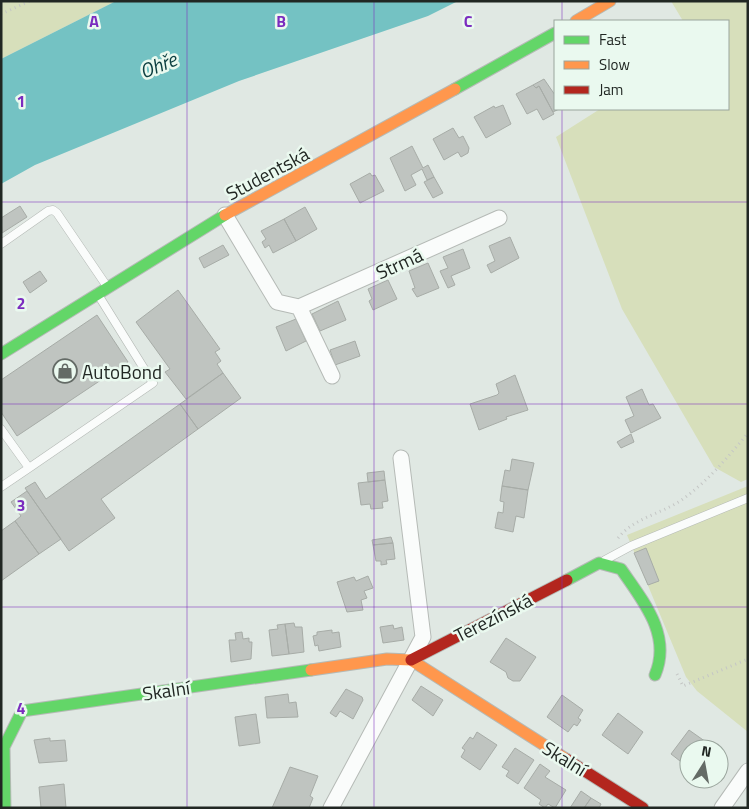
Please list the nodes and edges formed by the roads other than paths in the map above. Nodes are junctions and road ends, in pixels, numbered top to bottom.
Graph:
1 (610, 1) edge
2 (578, 20) edge
3 (554, 34) edge
4 (225, 215) junction
5 (499, 218) dead end
6 (1, 244) edge
7 (106, 284) junction
8 (96, 291) junction
9 (299, 307) junction
10 (1, 354) edge
11 (332, 376) dead end
12 (1, 430) edge
13 (401, 458) dead end
14 (30, 468) junction
15 (1, 487) edge
16 (748, 498) edge
17 (599, 563) junction
18 (411, 660) junction
19 (655, 675) dead end
20 (748, 771) edge
21 (5, 808) edge
22 (331, 808) edge
23 (643, 808) edge
24 (722, 808) edge

1 - 2 street
3 - 4 street, Studentská
4 - 7 street, Studentská
4 - 9 street
5 - 9 street, Strmá
6 - 7 lane
7 - 8 street, Studentská
8 - 10 street, Studentská
8 - 14 lane
9 - 11 street
12 - 14 lane
13 - 18 street
14 - 15 lane
16 - 17 lane
17 - 18 street, Terezínská
17 - 19 street
18 - 21 street, Skalní
18 - 22 street
18 - 23 street, Skalní
20 - 24 street

